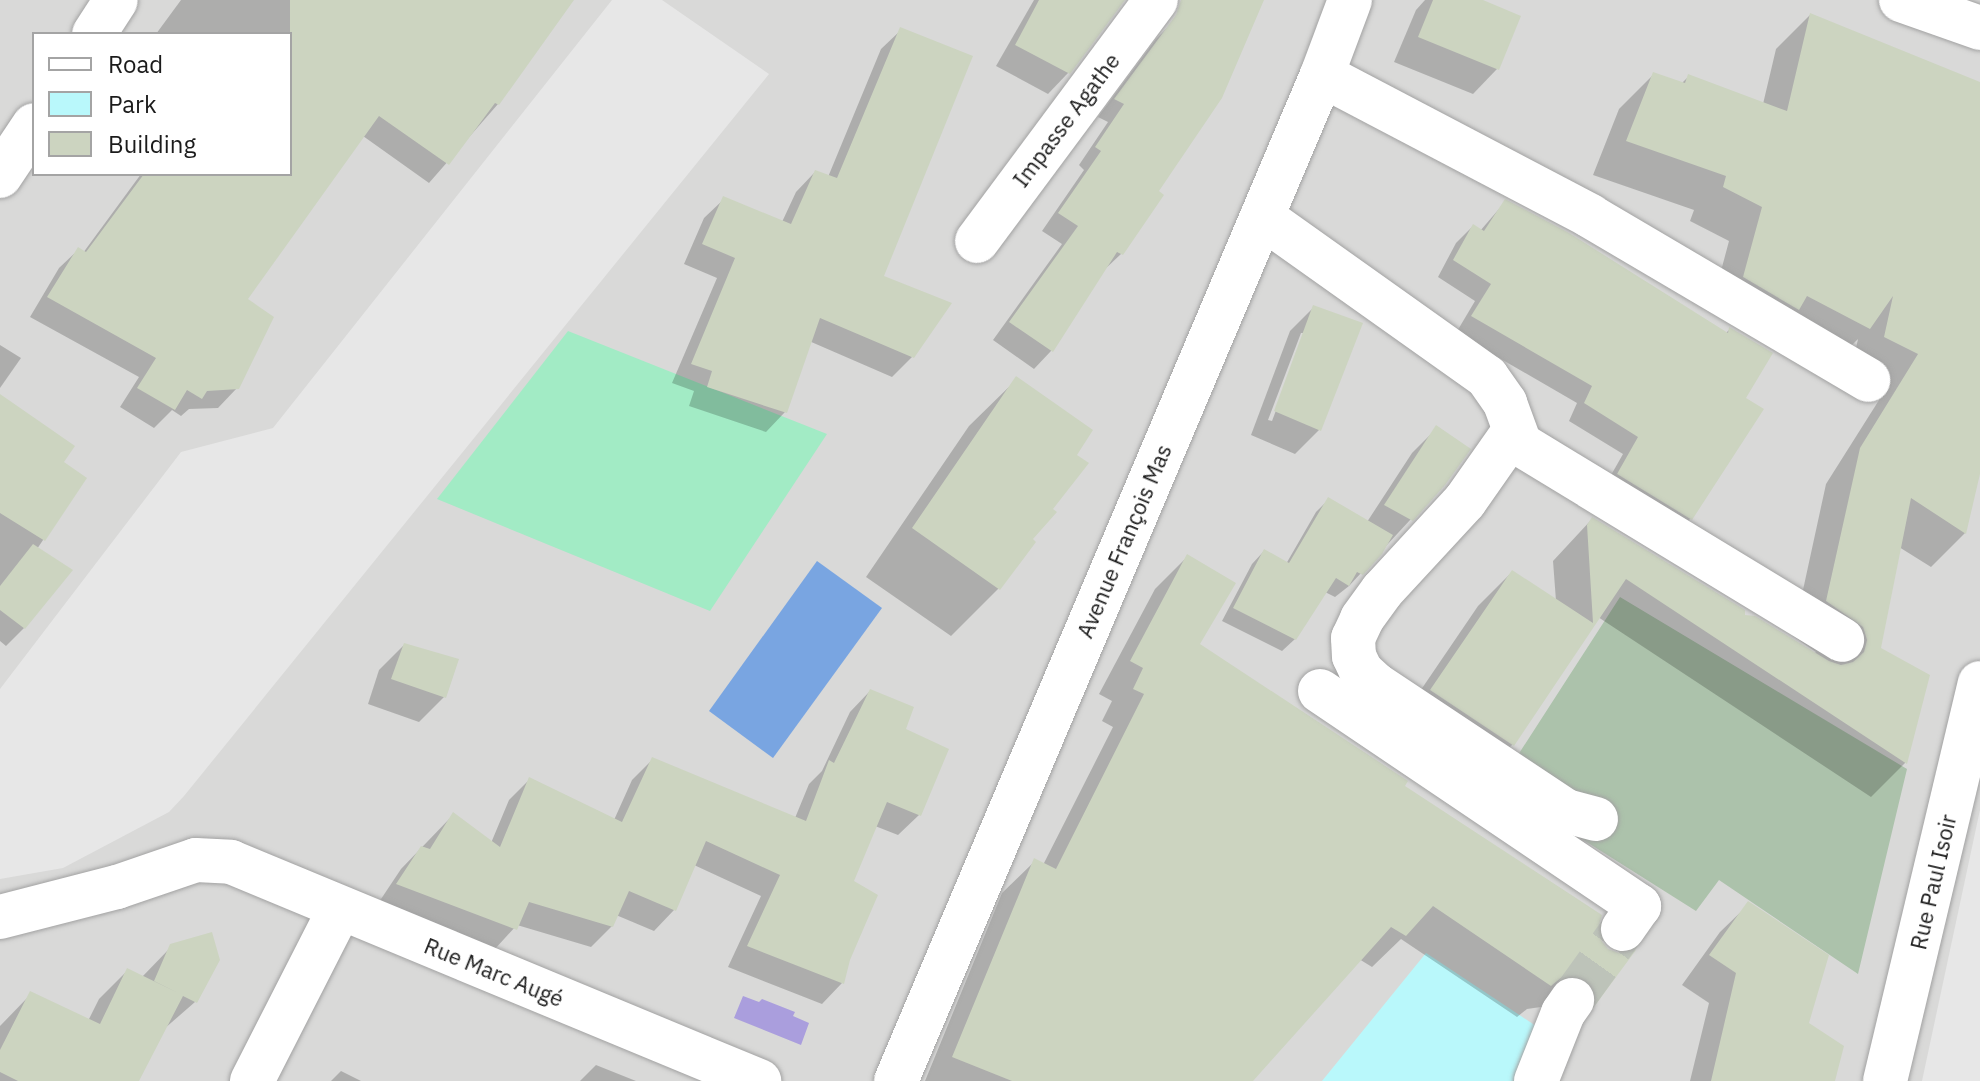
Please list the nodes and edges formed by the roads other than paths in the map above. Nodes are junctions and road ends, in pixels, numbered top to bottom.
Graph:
1 (116, 0) edge
2 (1156, 0) edge
3 (1350, 0) edge
4 (1901, 0) edge
5 (1980, 28) edge
6 (95, 32) edge
7 (1322, 75) junction
8 (32, 128) edge
9 (0, 176) edge
10 (1262, 217) junction
11 (977, 241) dead end
12 (1868, 380) dead end
13 (1514, 431) junction
14 (1842, 640) dead end
15 (1980, 683) edge
16 (1320, 691) dead end
17 (1966, 800) edge
18 (1596, 819) dead end
19 (340, 908) junction
20 (0, 917) edge
21 (1623, 929) tunnel mouth
22 (1572, 1000) tunnel mouth
23 (900, 1080) edge
24 (252, 1081) edge
25 (759, 1081) edge
26 (1536, 1081) edge
27 (1885, 1081) edge

1 - 6 street
2 - 11 street, Impasse Agathe
3 - 7 street, Avenue François Mas
4 - 5 street
7 - 10 street, Avenue François Mas
7 - 12 street
8 - 9 street
10 - 13 street
10 - 23 street, Avenue François Mas
13 - 14 street
13 - 18 street
15 - 17 street, Rue Paul Isoir
16 - 21 street
17 - 27 street, Rue Paul Isoir
19 - 20 street, Rue Marc Augé
19 - 24 street
19 - 25 street, Rue Marc Augé
22 - 26 street

